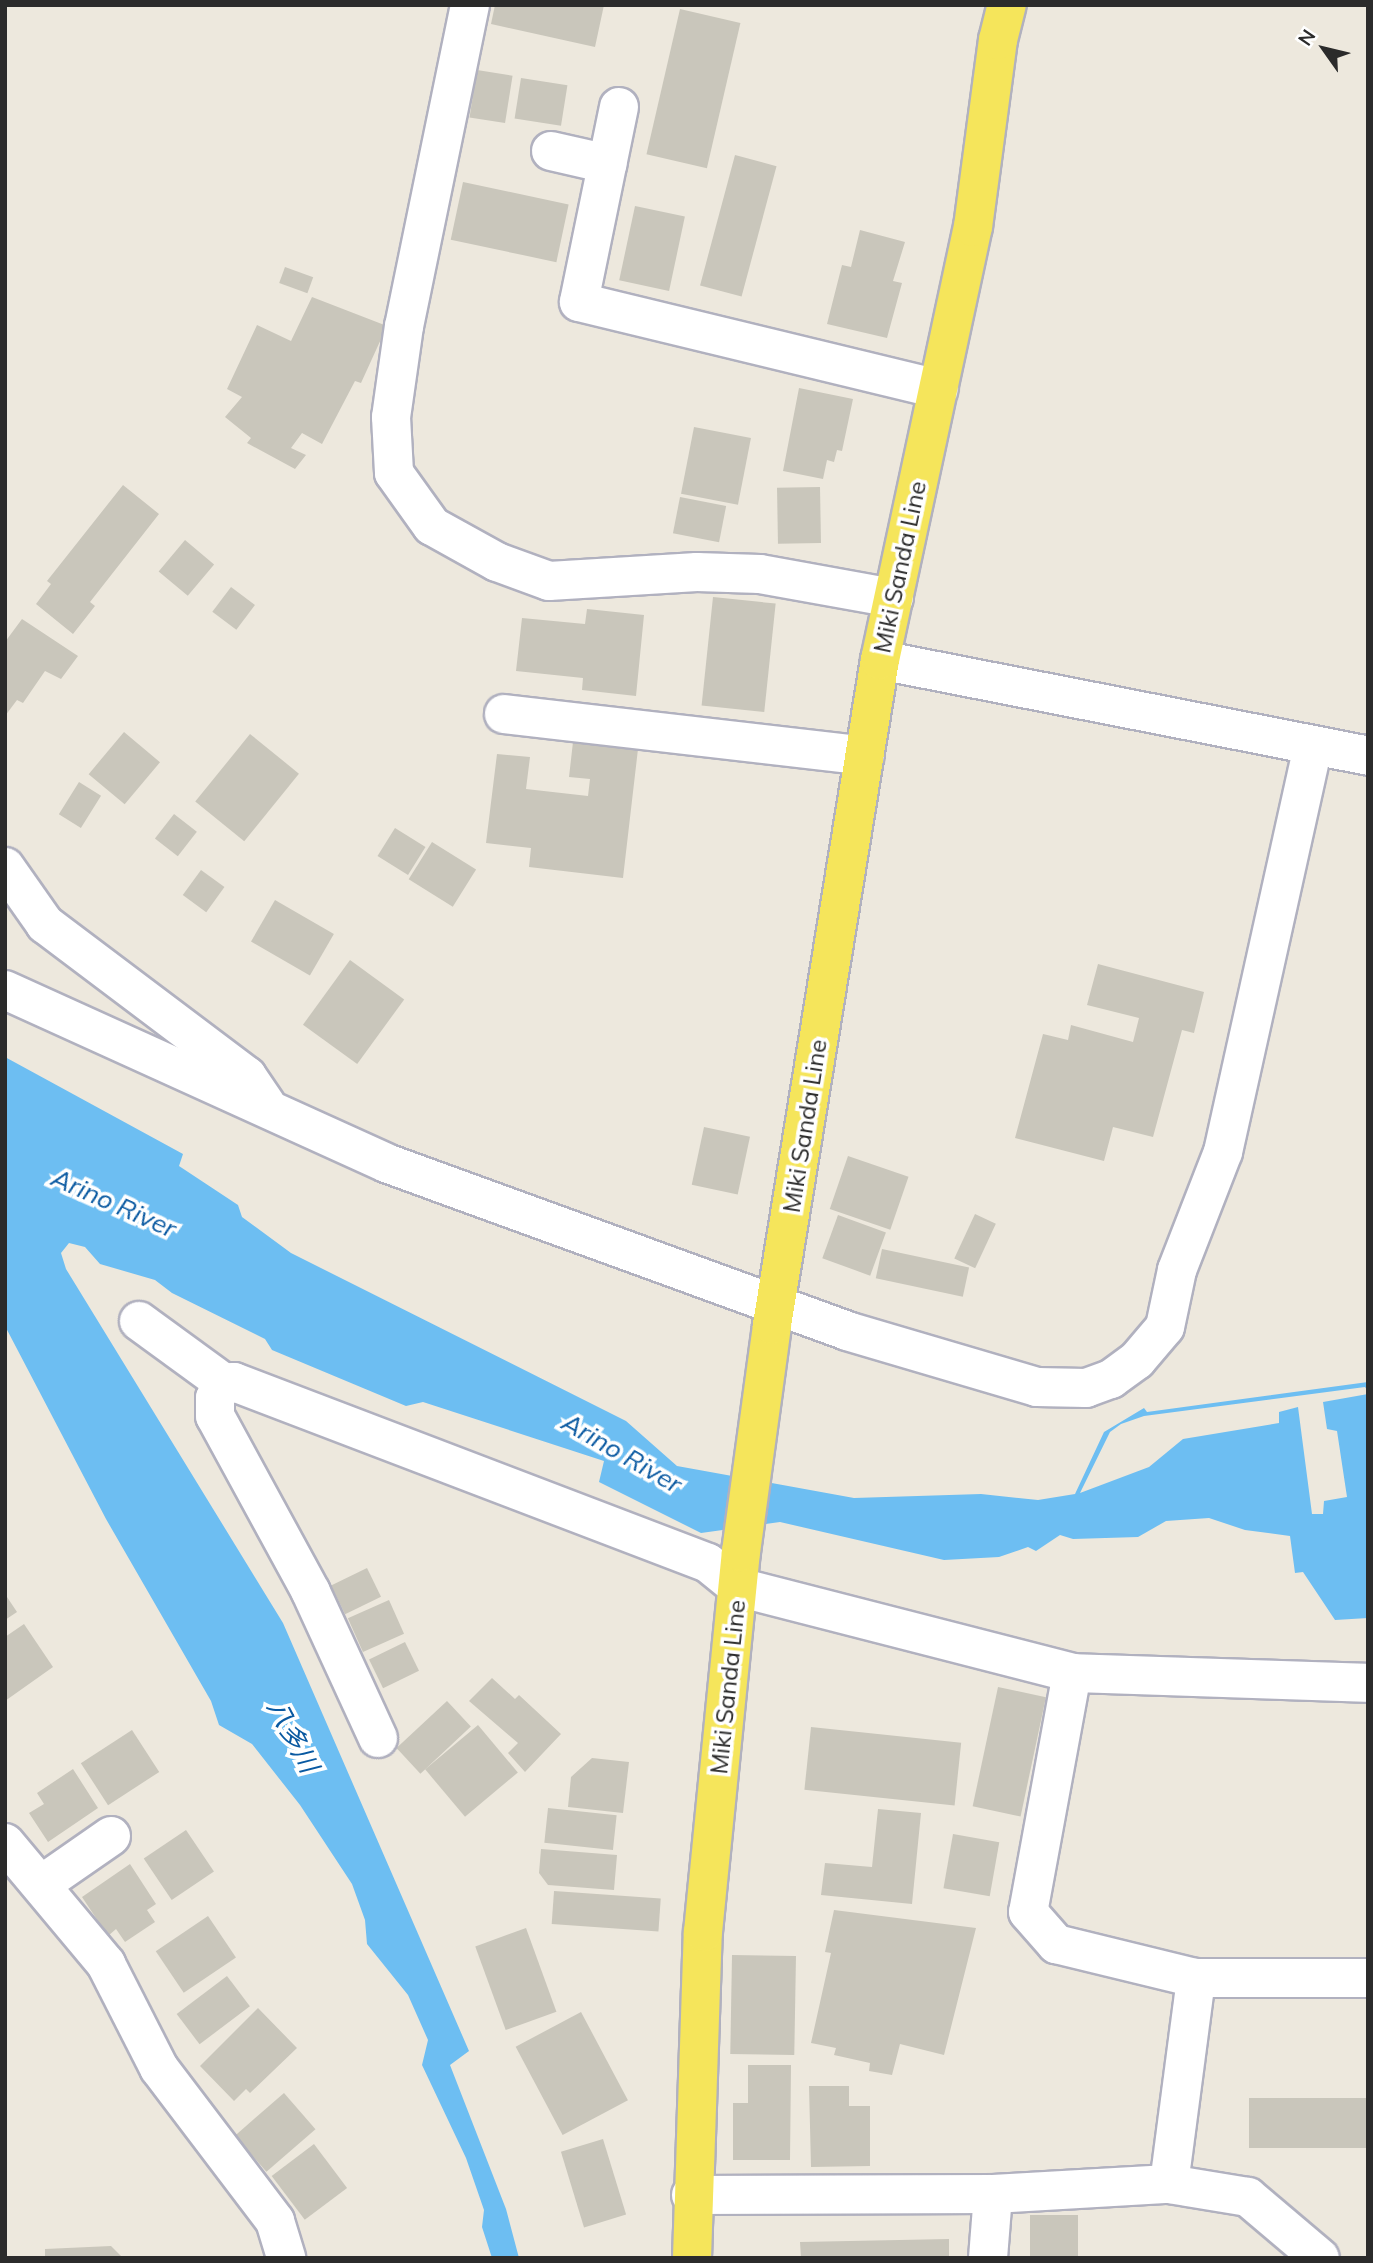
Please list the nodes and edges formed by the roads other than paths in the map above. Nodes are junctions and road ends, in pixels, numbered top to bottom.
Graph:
1 (470, 5) edge
2 (1007, 5) edge
3 (619, 107) dead end
4 (551, 151) dead end
5 (608, 164) junction
6 (939, 389) junction
7 (894, 598) junction
8 (880, 660) junction
9 (504, 714) dead end
10 (1313, 747) junction
11 (865, 755) junction
12 (1368, 757) edge
13 (5, 867) edge
14 (5, 990) edge
15 (271, 1112) junction
16 (775, 1314) junction
17 (139, 1321) dead end
18 (224, 1383) junction
19 (739, 1569) junction
20 (1072, 1673) junction
21 (1368, 1684) edge
22 (378, 1738) dead end
23 (111, 1836) dead end
24 (5, 1843) edge
25 (42, 1884) junction
26 (1196, 1978) junction
27 (1368, 1978) edge
28 (1169, 2184) junction
29 (993, 2194) junction
30 (691, 2195) junction
31 (286, 2258) edge
32 (692, 2258) edge
33 (988, 2258) edge
34 (1320, 2258) edge

1 - 7 street
2 - 6 main road, Miki Sanda Line
3 - 5 street
4 - 5 street
5 - 6 street
6 - 7 main road, Miki Sanda Line
7 - 8 main road, Miki Sanda Line
8 - 10 street
8 - 11 main road, Miki Sanda Line
9 - 11 street
10 - 12 street
10 - 16 street
11 - 16 main road, Miki Sanda Line
13 - 15 street
14 - 15 street
15 - 16 street
16 - 19 main road, Miki Sanda Line
17 - 18 street
18 - 19 street
18 - 22 street
19 - 20 street
19 - 30 main road, Miki Sanda Line
20 - 21 street
20 - 26 street
23 - 25 street
24 - 25 street
25 - 31 street
26 - 27 street
26 - 28 street
28 - 29 street
28 - 34 street
29 - 30 street
29 - 33 street
30 - 32 main road, Miki Sanda Line

